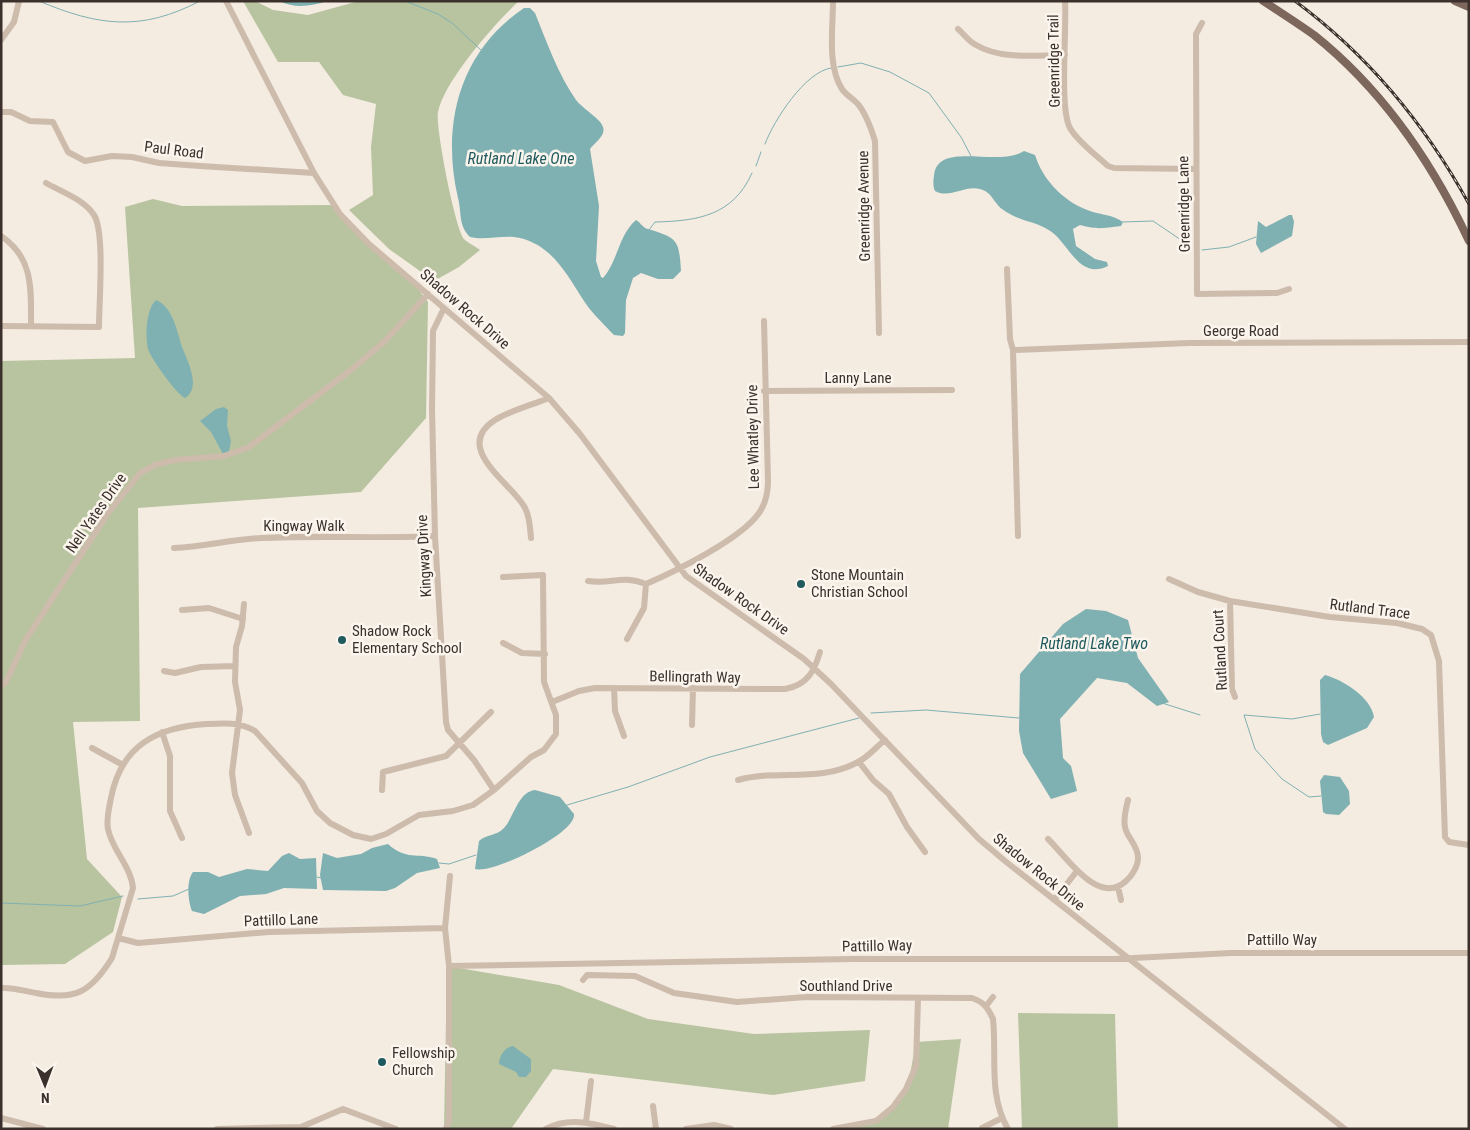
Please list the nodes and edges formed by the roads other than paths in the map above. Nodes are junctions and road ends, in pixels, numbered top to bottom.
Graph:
1 (19, 1) edge
2 (226, 1) edge
3 (833, 1) edge
4 (1065, 1) edge
5 (1262, 1) edge
6 (1455, 1) edge
7 (1469, 7) edge
8 (1202, 23) dead end
9 (958, 29) dead end
10 (1, 40) edge
11 (1066, 55) junction
12 (1, 112) edge
13 (1196, 169) junction
14 (314, 173) junction
15 (46, 183) dead end
16 (1, 236) edge
17 (1469, 241) edge
18 (1007, 269) dead end
19 (1289, 289) dead end
20 (428, 294) junction
21 (444, 308) junction
22 (764, 321) dead end
23 (1, 326) edge
24 (31, 326) junction
25 (879, 333) dead end
26 (1469, 342) edge
27 (1013, 350) junction
28 (952, 390) dead end
29 (764, 391) junction
30 (549, 398) junction
31 (435, 536) junction
32 (1018, 536) dead end
33 (531, 538) dead end
34 (174, 548) dead end
35 (680, 570) junction
36 (503, 577) dead end
37 (1169, 579) dead end
38 (588, 582) dead end
39 (646, 584) junction
40 (1230, 601) junction
41 (244, 604) dead end
42 (182, 610) dead end
43 (243, 619) junction
44 (627, 639) dead end
45 (503, 643) dead end
46 (820, 652) dead end
47 (546, 654) junction
48 (235, 666) junction
49 (164, 671) dead end
50 (815, 671) junction
51 (1, 686) edge
52 (614, 688) junction
53 (693, 688) junction
54 (1235, 697) dead end
55 (552, 702) junction
56 (491, 712) dead end
57 (238, 724) junction
58 (692, 725) dead end
59 (162, 732) junction
60 (624, 736) dead end
61 (885, 740) junction
62 (460, 744) junction
63 (92, 748) dead end
64 (859, 762) junction
65 (122, 764) junction
66 (738, 780) dead end
67 (382, 790) dead end
68 (494, 790) junction
69 (1128, 800) dead end
70 (249, 833) dead end
71 (182, 838) dead end
72 (1048, 839) dead end
73 (1469, 845) edge
74 (925, 852) dead end
75 (1077, 870) junction
76 (450, 876) dead end
77 (1118, 887) junction
78 (1054, 900) junction
79 (1121, 900) dead end
80 (445, 928) junction
81 (118, 938) junction
82 (1469, 953) edge
83 (1127, 957) junction
84 (449, 966) junction
85 (583, 980) dead end
86 (1, 988) edge
87 (993, 997) dead end
88 (918, 998) junction
89 (986, 1006) junction
90 (590, 1081) dead end
91 (653, 1106) dead end
92 (1, 1118) edge
93 (1002, 1118) junction
94 (586, 1122) junction
95 (982, 1128) edge
96 (42, 1129) edge
97 (217, 1129) edge
98 (396, 1129) edge
99 (446, 1129) edge
100 (546, 1129) edge
101 (614, 1129) edge
102 (656, 1129) edge
103 (686, 1129) edge
104 (731, 1129) edge
105 (833, 1129) edge
106 (1008, 1129) edge
107 (1345, 1129) edge

1 - 10 street
2 - 14 street, Shadow Rock Drive
3 - 25 street, Greenridge Avenue
4 - 11 street, Greenridge Trail
5 - 17 main road
6 - 7 main road
8 - 13 street, Greenridge Lane
9 - 11 street
11 - 13 street, Greenridge Trail
12 - 14 street, Paul Road
13 - 19 street, Greenridge Lane
14 - 20 street, Shadow Rock Drive
15 - 24 street
16 - 24 street
18 - 27 street
20 - 21 street, Shadow Rock Drive
20 - 51 street, Nell Yates Drive
21 - 30 street, Shadow Rock Drive
21 - 31 street, Kingway Drive
22 - 29 street, Lee Whatley Drive
23 - 24 street
26 - 27 street, George Road
27 - 32 street
28 - 29 street, Lanny Lane
29 - 35 street, Lee Whatley Drive
30 - 33 street
30 - 35 street, Shadow Rock Drive
31 - 34 street, Kingway Walk
31 - 62 street, Kingway Drive
35 - 39 street, Lee Whatley Drive
35 - 50 street, Shadow Rock Drive
36 - 47 street
37 - 40 street, Rutland Trace
38 - 39 street
39 - 44 street
40 - 54 street, Rutland Court
40 - 73 street, Rutland Trace
41 - 43 street
42 - 43 street
43 - 48 street
45 - 47 street
46 - 50 street
47 - 55 street
48 - 49 street
48 - 57 street
50 - 53 street, Bellingrath Way
50 - 61 street, Shadow Rock Drive
52 - 53 street, Bellingrath Way
52 - 55 street, Bellingrath Way
52 - 60 street
53 - 58 street
55 - 68 street
56 - 62 street
57 - 59 street
57 - 68 street
57 - 70 street
59 - 65 street
59 - 71 street
61 - 64 street
61 - 78 street, Shadow Rock Drive
62 - 67 street
62 - 68 street, Kingway Drive
63 - 65 street
64 - 66 street
64 - 74 street
65 - 81 street
69 - 77 street
72 - 75 street
75 - 77 street
75 - 78 street
76 - 80 street
77 - 79 street
78 - 83 street, Shadow Rock Drive
80 - 81 street, Pattillo Lane
80 - 84 street
81 - 86 street
82 - 83 street, Pattillo Way
83 - 84 street, Pattillo Way
83 - 107 street, Shadow Rock Drive
84 - 99 street
85 - 88 street, Southland Drive
87 - 89 street
88 - 89 street, Southland Drive
88 - 105 street
89 - 93 street
90 - 94 street
91 - 102 street
92 - 96 street
93 - 95 street
93 - 106 street
94 - 100 street
94 - 101 street
97 - 98 street
103 - 104 street

